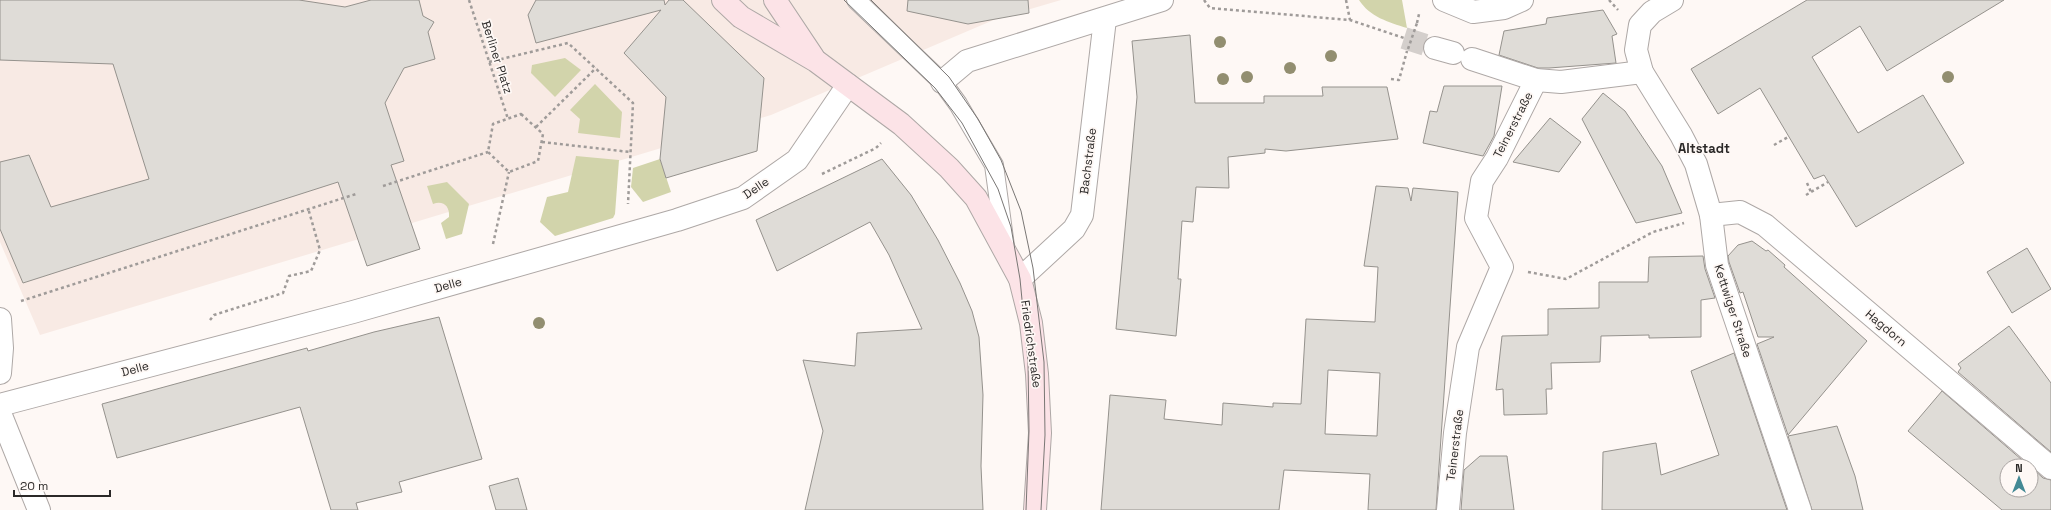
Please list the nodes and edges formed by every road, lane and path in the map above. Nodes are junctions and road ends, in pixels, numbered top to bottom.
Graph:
1 (469, 0) edge
2 (723, 0) edge
3 (775, 0) edge
4 (856, 0) edge
5 (1162, 0) edge
6 (1204, 0) edge
7 (1346, 0) edge
8 (1444, 0) edge
9 (1522, 0) edge
10 (1609, 0) edge
11 (1672, 0) edge
12 (1621, 14) dead end
13 (1105, 19) junction
14 (1350, 20) junction
15 (1417, 23) dead end
16 (1404, 38) tunnel mouth
17 (1453, 54) tunnel mouth
18 (816, 61) junction
19 (489, 62) junction
20 (596, 68) junction
21 (1642, 72) junction
22 (1391, 78) dead end
23 (1536, 80) junction
24 (942, 82) junction
25 (848, 85) junction
26 (508, 119) junction
27 (536, 127) junction
28 (1788, 137) dead end
29 (542, 142) junction
30 (1774, 145) dead end
31 (488, 152) junction
32 (630, 152) junction
33 (509, 172) junction
34 (1828, 182) dead end
35 (1807, 183) dead end
36 (383, 186) dead end
37 (1811, 192) junction
38 (356, 194) dead end
39 (1806, 195) dead end
40 (308, 208) junction
41 (1711, 215) junction
42 (624, 236) junction
43 (1005, 249) junction
44 (1502, 267) junction
45 (485, 274) junction
46 (1020, 279) junction
47 (7, 311) edge
48 (206, 350) junction
49 (0, 374) edge
50 (0, 405) edge
51 (0, 413) edge
52 (2051, 468) edge
53 (39, 510) edge
54 (1035, 510) edge
55 (1448, 510) edge
56 (1800, 510) edge

1 - 19 path, Berliner Platz
2 - 18 main road
3 - 18 main road
4 - 24 lane
5 - 13 street
6 - 14 path
7 - 14 path
8 - 9 street
10 - 12 path
11 - 21 street, Kettwiger Straße
13 - 24 street
13 - 46 street, Bachstraße
14 - 16 path
15 - 22 path, bridge
17 - 23 street
18 - 25 main road, Friedrichstraße
19 - 20 path
19 - 26 path, Berliner Platz
20 - 27 path
20 - 32 path
21 - 23 street, Teinerstraße
21 - 41 street, Kettwiger Straße
23 - 44 street, Teinerstraße
24 - 43 lane
25 - 42 street, Delle
25 - 43 main road, Friedrichstraße
26 - 27 path
26 - 31 path
27 - 29 path
28 - 30 path
29 - 32 path
29 - 33 path
31 - 33 path
31 - 36 path
32 - 42 path
33 - 45 path
34 - 37 path
35 - 37 path
37 - 39 path
38 - 40 path
40 - 47 path
40 - 48 path
41 - 44 path
41 - 52 street, Hagdorn
41 - 56 street, Kettwiger Straße
42 - 45 street, Delle
43 - 46 main road, Friedrichstraße
44 - 55 street, Teinerstraße
45 - 48 street, Delle
46 - 54 main road, Friedrichstraße
47 - 49 street
48 - 50 street, Delle
51 - 53 street

